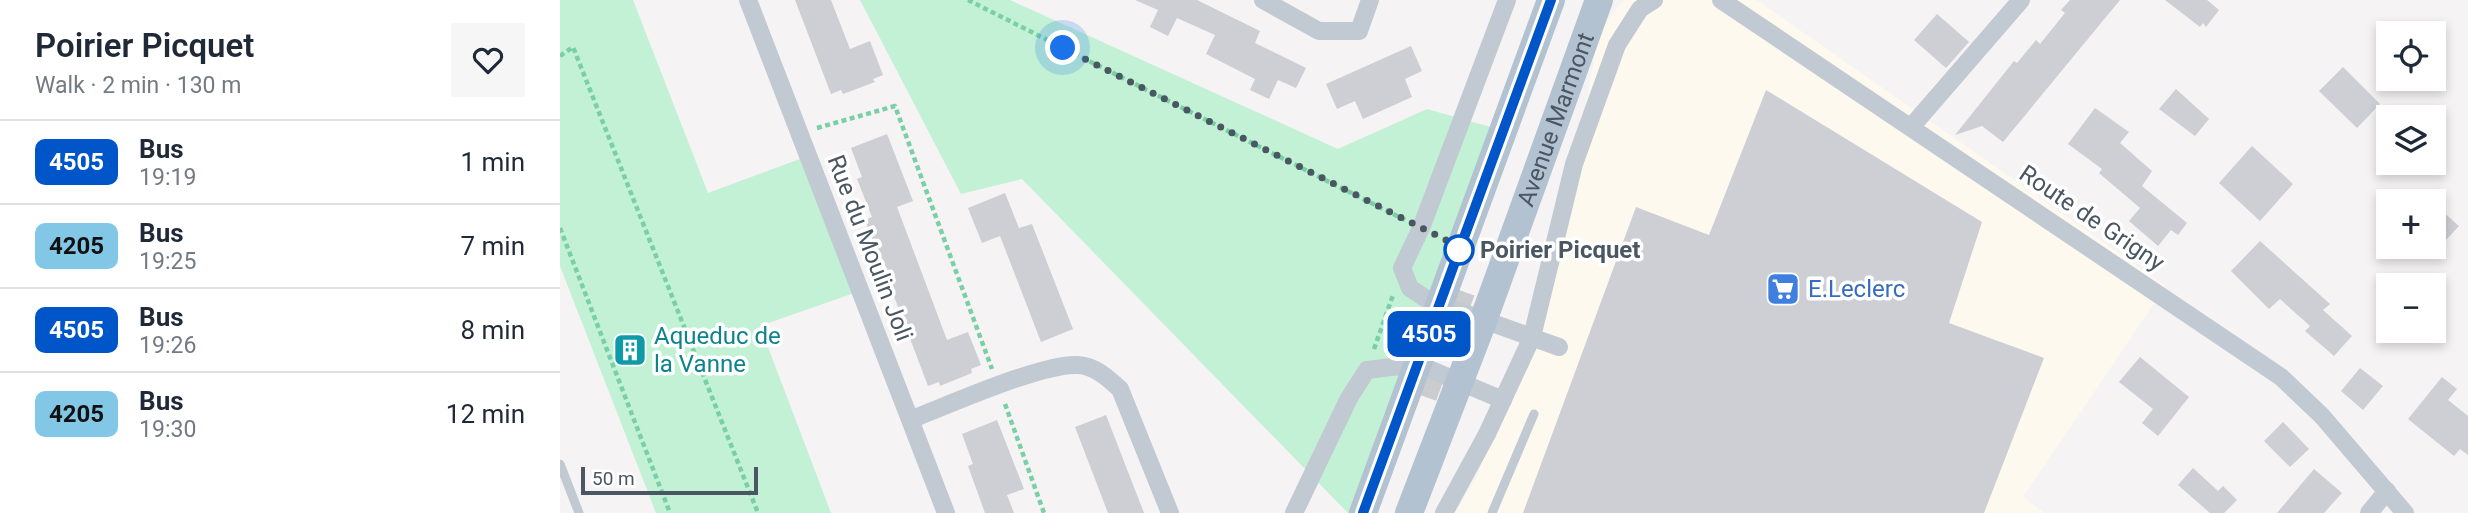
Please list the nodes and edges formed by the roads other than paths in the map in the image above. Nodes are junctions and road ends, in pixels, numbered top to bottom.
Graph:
1 (748, 0) edge
2 (1263, 0) edge
3 (1370, 0) edge
4 (1507, 0) edge
5 (1551, 0) edge
6 (1569, 0) edge
7 (1583, 0) edge
8 (1599, 0) edge
9 (1654, 0) edge
10 (1721, 0) edge
11 (2021, 0) edge
12 (1912, 126) junction
13 (1440, 304) junction
14 (1483, 321) junction
15 (1532, 337) junction
16 (1559, 347) dead end
17 (1417, 364) junction
18 (1460, 380) junction
19 (1503, 400) junction
20 (1534, 414) dead end
21 (912, 419) junction
22 (560, 464) edge
23 (2387, 491) junction
24 (579, 513) edge
25 (946, 513) edge
26 (1170, 513) edge
27 (1294, 513) edge
28 (1363, 513) edge
29 (1380, 513) edge
30 (1393, 513) edge
31 (1409, 513) edge
32 (1444, 513) edge
33 (1492, 513) edge
34 (2369, 513) edge
35 (2405, 513) edge

1 - 21 street, Rue du Moulin Joli
2 - 3 street
4 - 13 street
5 - 13 main road, Avenue Marmont
6 - 7 main road, Avenue Marmont
8 - 14 main road, Avenue Marmont
9 - 15 street
10 - 12 street, Route de Grigny
11 - 12 street
12 - 23 street, Route de Grigny
13 - 14 street
13 - 17 main road, Avenue Marmont
14 - 15 street
14 - 18 main road, Avenue Marmont
15 - 16 street
15 - 19 street
17 - 18 street
17 - 27 street
17 - 28 main road, Avenue Marmont
18 - 19 street
18 - 31 main road, Avenue Marmont
19 - 32 street
20 - 33 lane
21 - 25 street, Rue du Moulin Joli
21 - 26 street
22 - 24 lane
23 - 34 street
23 - 35 street, Route de Grigny
29 - 30 main road

